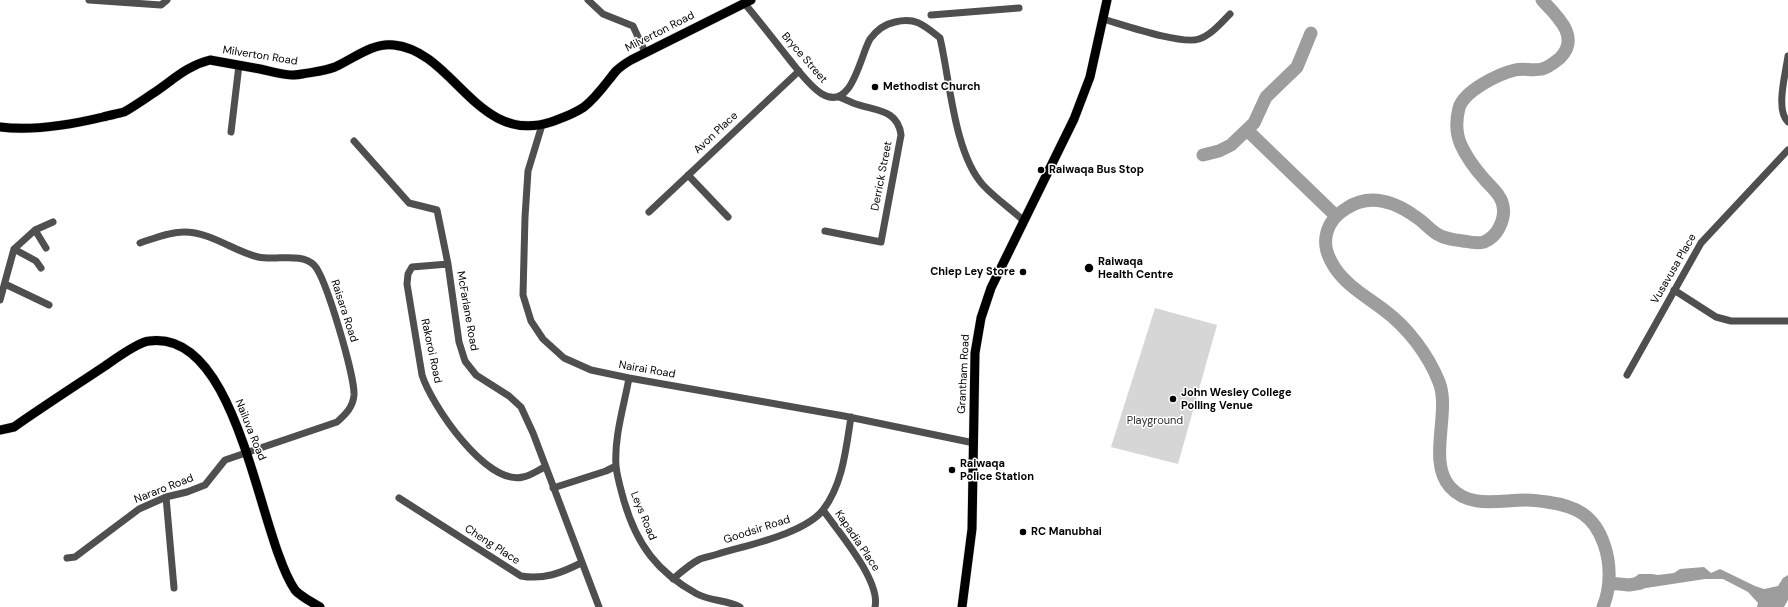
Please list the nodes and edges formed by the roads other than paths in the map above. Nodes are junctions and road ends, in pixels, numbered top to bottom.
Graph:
1 (89, 0) edge
2 (167, 0) edge
3 (588, 0) edge
4 (1107, 0) edge
5 (748, 2) edge
6 (1019, 8) dead end
7 (1230, 14) dead end
8 (930, 15) dead end
9 (1103, 19) junction
10 (646, 52) junction
11 (1788, 56) edge
12 (239, 65) junction
13 (799, 71) junction
14 (839, 97) junction
15 (1788, 122) edge
16 (542, 125) junction
17 (0, 127) edge
18 (231, 132) dead end
19 (354, 141) dead end
20 (1788, 150) edge
21 (688, 175) junction
22 (649, 212) dead end
23 (728, 217) dead end
24 (1024, 221) junction
25 (53, 222) dead end
26 (35, 230) junction
27 (825, 232) dead end
28 (140, 243) dead end
29 (46, 248) dead end
30 (14, 249) junction
31 (448, 264) junction
32 (41, 268) dead end
33 (5, 284) junction
34 (1674, 290) junction
35 (0, 300) edge
36 (49, 305) dead end
37 (1788, 321) edge
38 (1627, 375) dead end
39 (629, 378) junction
40 (851, 417) junction
41 (0, 430) edge
42 (974, 443) junction
43 (247, 453) junction
44 (616, 466) junction
45 (545, 467) junction
46 (553, 488) junction
47 (166, 498) junction
48 (399, 498) dead end
49 (823, 510) junction
50 (67, 558) dead end
51 (581, 563) junction
52 (673, 579) junction
53 (174, 588) dead end
54 (320, 607) edge
55 (598, 607) edge
56 (740, 607) edge
57 (875, 607) edge
58 (962, 607) edge

1 - 2 street
3 - 10 street
4 - 9 main road, Grantham Road
5 - 10 main road, Milverton Road
5 - 13 street, Bryce Street
6 - 8 street
7 - 9 street
9 - 24 main road, Grantham Road
10 - 16 main road, Milverton Road
11 - 15 street
12 - 16 main road, Milverton Road
12 - 17 main road, Milverton Road
12 - 18 street
13 - 14 street, Bryce Street
13 - 21 street, Avon Place
14 - 24 street
14 - 27 street, Derrick Street
16 - 39 street, Nairai Road
19 - 31 street, McFarlane Road
20 - 34 street, Vusavusa Place
21 - 22 street, Avon Place
21 - 23 street
24 - 42 main road, Grantham Road
25 - 26 street
26 - 29 street
26 - 30 street
28 - 43 street, Raisara Road
30 - 32 street
30 - 33 street
31 - 45 street, McFarlane Road
31 - 45 street, Rakoroi Road
33 - 35 street
33 - 36 street
34 - 37 street
34 - 38 street, Vusavusa Place
39 - 40 street, Nairai Road
39 - 44 street, Leys Road
40 - 42 street, Nairai Road
40 - 49 street, Goodsir Road
41 - 43 main road, Nailuva Road
42 - 58 main road, Grantham Road
43 - 47 street, Nararo Road
43 - 54 main road, Nailuva Road
44 - 46 street
44 - 52 street, Leys Road
45 - 46 street, McFarlane Road
46 - 51 street, McFarlane Road
47 - 50 street, Nararo Road
47 - 53 street
48 - 51 street, Cheng Place
49 - 52 street, Goodsir Road
49 - 57 street, Kapadia Place
51 - 55 street, McFarlane Road
52 - 56 street, Leys Road

